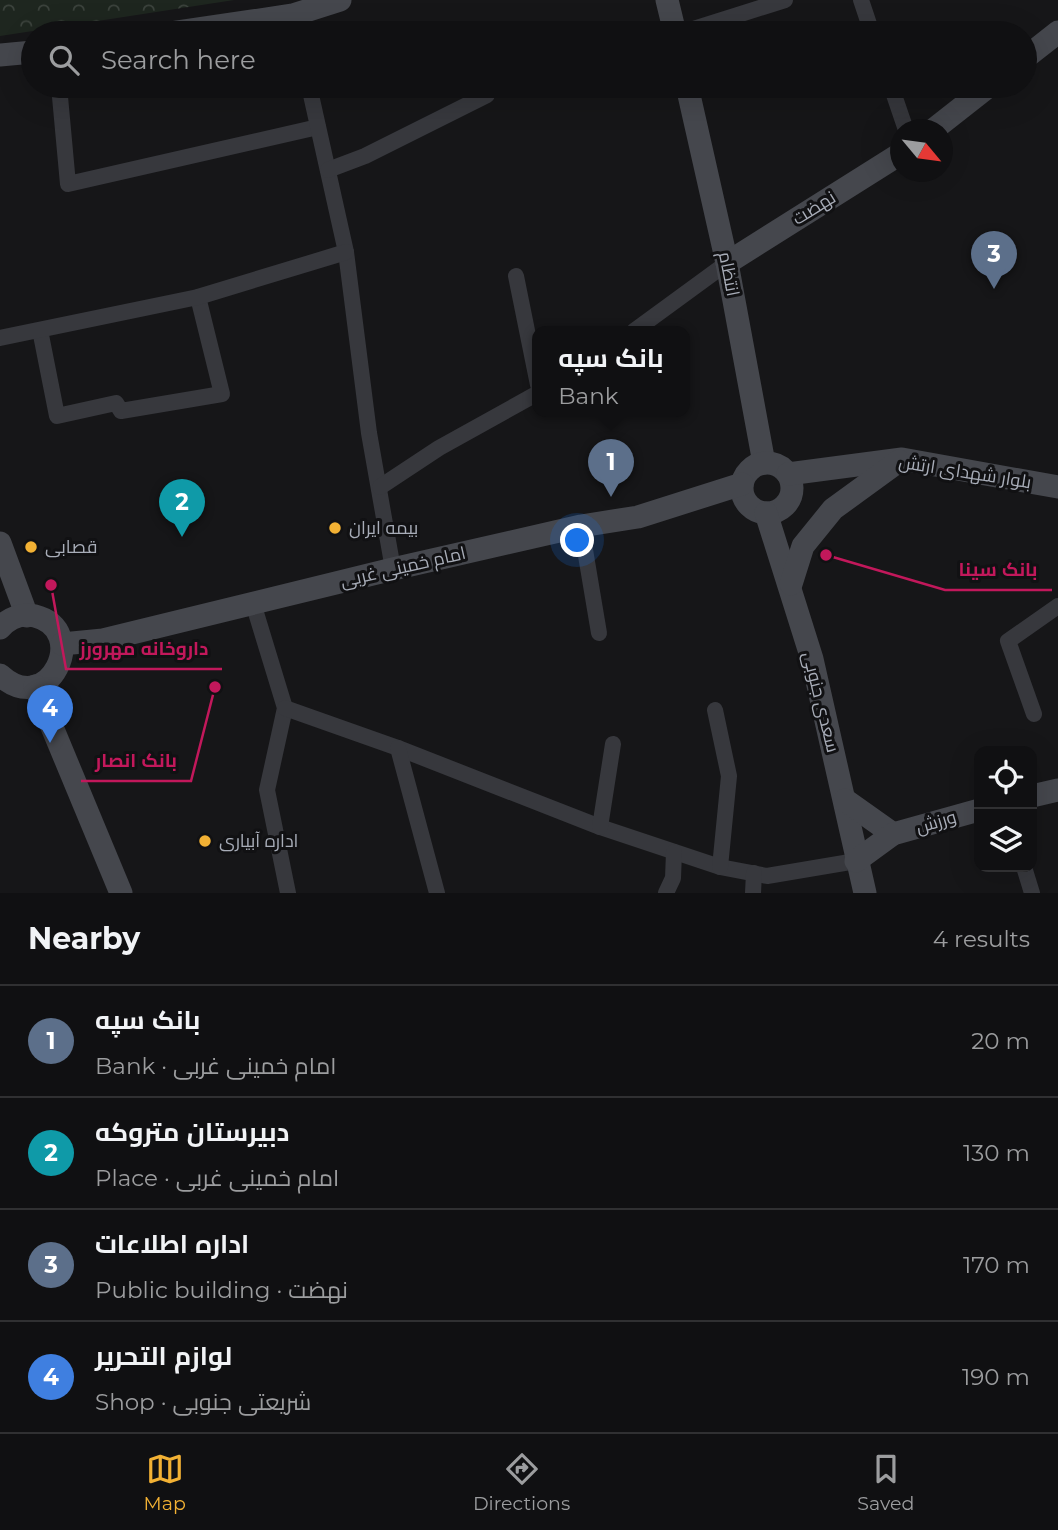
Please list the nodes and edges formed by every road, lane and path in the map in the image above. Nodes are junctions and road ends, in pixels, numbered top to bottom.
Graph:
1 (340, 0) edge
2 (667, 0) edge
3 (785, 0) edge
4 (861, 0) edge
5 (301, 21) edge
6 (672, 21) edge
7 (719, 21) edge
8 (868, 21) edge
9 (1058, 32) edge
10 (1037, 49) edge
11 (21, 53) edge
12 (0, 55) edge
13 (60, 98) edge
14 (312, 98) edge
15 (479, 98) edge
16 (690, 98) edge
17 (895, 98) edge
18 (974, 98) edge
19 (902, 119) edge
20 (947, 119) edge
21 (318, 127) junction
22 (890, 161) edge
23 (328, 170) junction
24 (346, 252) junction
25 (727, 263) junction
26 (516, 275) dead end
27 (198, 297) junction
28 (641, 326) edge
29 (40, 330) junction
30 (0, 338) edge
31 (532, 359) edge
32 (532, 396) edge
33 (902, 459) junction
34 (764, 463) junction
35 (788, 474) junction
36 (742, 484) junction
37 (380, 487) junction
38 (1058, 487) edge
39 (766, 513) junction
40 (581, 526) junction
41 (0, 543) edge
42 (393, 569) junction
43 (791, 584) junction
44 (253, 603) junction
45 (1058, 606) edge
46 (27, 616) junction
47 (0, 628) edge
48 (599, 633) dead end
49 (62, 644) junction
50 (0, 675) edge
51 (35, 686) junction
52 (285, 708) junction
53 (715, 710) dead end
54 (1034, 714) dead end
55 (613, 744) dead end
56 (398, 748) junction
57 (1058, 790) edge
58 (1037, 795) edge
59 (845, 800) junction
60 (974, 811) edge
61 (600, 827) junction
62 (893, 834) junction
63 (674, 852) junction
64 (856, 861) junction
65 (720, 867) junction
66 (1026, 872) edge
67 (754, 873) junction
68 (121, 893) edge
69 (288, 893) edge
70 (437, 893) edge
71 (666, 893) edge
72 (753, 893) edge
73 (864, 893) edge
74 (1032, 893) edge

1 - 5 main road
2 - 6 main road
3 - 7 street
4 - 8 street
9 - 10 main road
11 - 12 main road
13 - 21 street
14 - 21 street
15 - 23 street
16 - 25 main road, انتظام
17 - 19 street
18 - 20 main road
21 - 23 street
22 - 25 main road, نهضت
23 - 24 street
24 - 27 street
24 - 37 street
25 - 28 street
25 - 34 main road, انتظام
26 - 31 street
27 - 29 street
27 - 29 street
29 - 30 street
32 - 37 street
33 - 35 main road, بلوار شهدای ارتش
33 - 38 main road, بلوار شهدای ارتش
33 - 43 main road
34 - 35 main road
34 - 36 main road
35 - 39 main road
36 - 39 main road
36 - 40 main road, امام خمینی غربی
37 - 42 street
39 - 43 main road, سعدی جنوبی
40 - 42 main road, امام خمینی غربی
40 - 48 street
41 - 46 main road
42 - 44 main road, امام خمینی غربی
43 - 59 main road, سعدی جنوبی
44 - 49 main road, امام خمینی غربی
44 - 52 street
45 - 54 street
46 - 47 main road
46 - 49 main road
49 - 51 main road
50 - 51 main road
51 - 68 main road
52 - 56 street
52 - 69 street
53 - 65 street
55 - 61 street
56 - 61 street
56 - 70 street
57 - 58 main road
59 - 62 main road, ورزش
59 - 64 main road, سعدی جنوبی
60 - 62 main road, ورزش
61 - 63 street
62 - 64 main road, ورزش
63 - 65 street
63 - 71 street
64 - 67 street
64 - 73 main road, سعدی جنوبی
65 - 67 street
66 - 74 street
67 - 72 street

